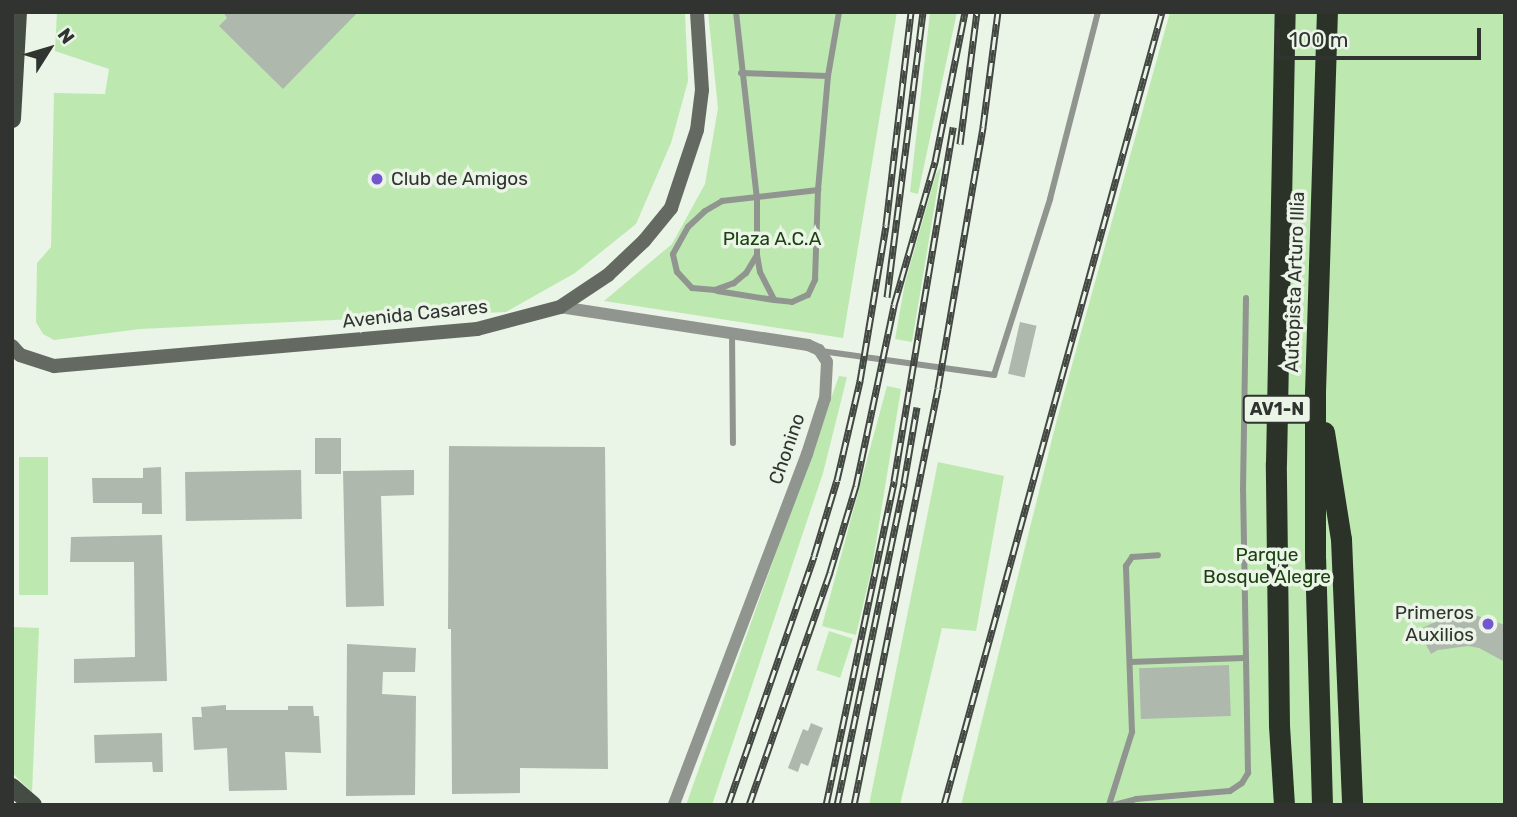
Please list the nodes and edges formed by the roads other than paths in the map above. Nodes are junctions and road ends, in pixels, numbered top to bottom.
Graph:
1 (18, 12) edge
2 (697, 12) edge
3 (736, 12) edge
4 (839, 12) edge
5 (1098, 12) edge
6 (1285, 12) edge
7 (1327, 12) edge
8 (741, 73) junction
9 (828, 76) junction
10 (12, 119) edge
11 (818, 190) junction
12 (757, 198) junction
13 (757, 255) junction
14 (715, 290) junction
15 (1246, 298) dead end
16 (774, 300) junction
17 (560, 307) junction
18 (732, 332) junction
19 (12, 346) edge
20 (819, 351) junction
21 (1315, 392) junction
22 (733, 443) dead end
23 (1158, 555) dead end
24 (1244, 659) junction
25 (1130, 662) junction
26 (12, 787) edge
27 (33, 805) edge
28 (674, 805) edge
29 (1112, 805) edge
30 (1284, 805) edge
31 (1322, 805) edge
32 (1352, 805) edge

1 - 10 main road
2 - 17 street, Avenida Casares
3 - 8 lane
4 - 9 lane
5 - 20 lane
6 - 30 highway, Autopista Arturo Illia / AV1-N
7 - 21 highway, Autopista Arturo Illia / AV1-N
8 - 9 lane
8 - 12 lane
9 - 11 lane
11 - 12 lane
11 - 16 lane
12 - 13 lane
12 - 14 lane
13 - 14 lane
13 - 16 lane
14 - 16 lane
15 - 24 lane
17 - 18 street
17 - 19 street, Avenida Casares
18 - 20 street
18 - 22 lane
20 - 28 street, Chonino
21 - 31 highway, Autopista Arturo Illia / AV1-N
21 - 32 highway
23 - 25 lane
24 - 25 lane
24 - 29 lane
25 - 29 lane
26 - 27 main road

